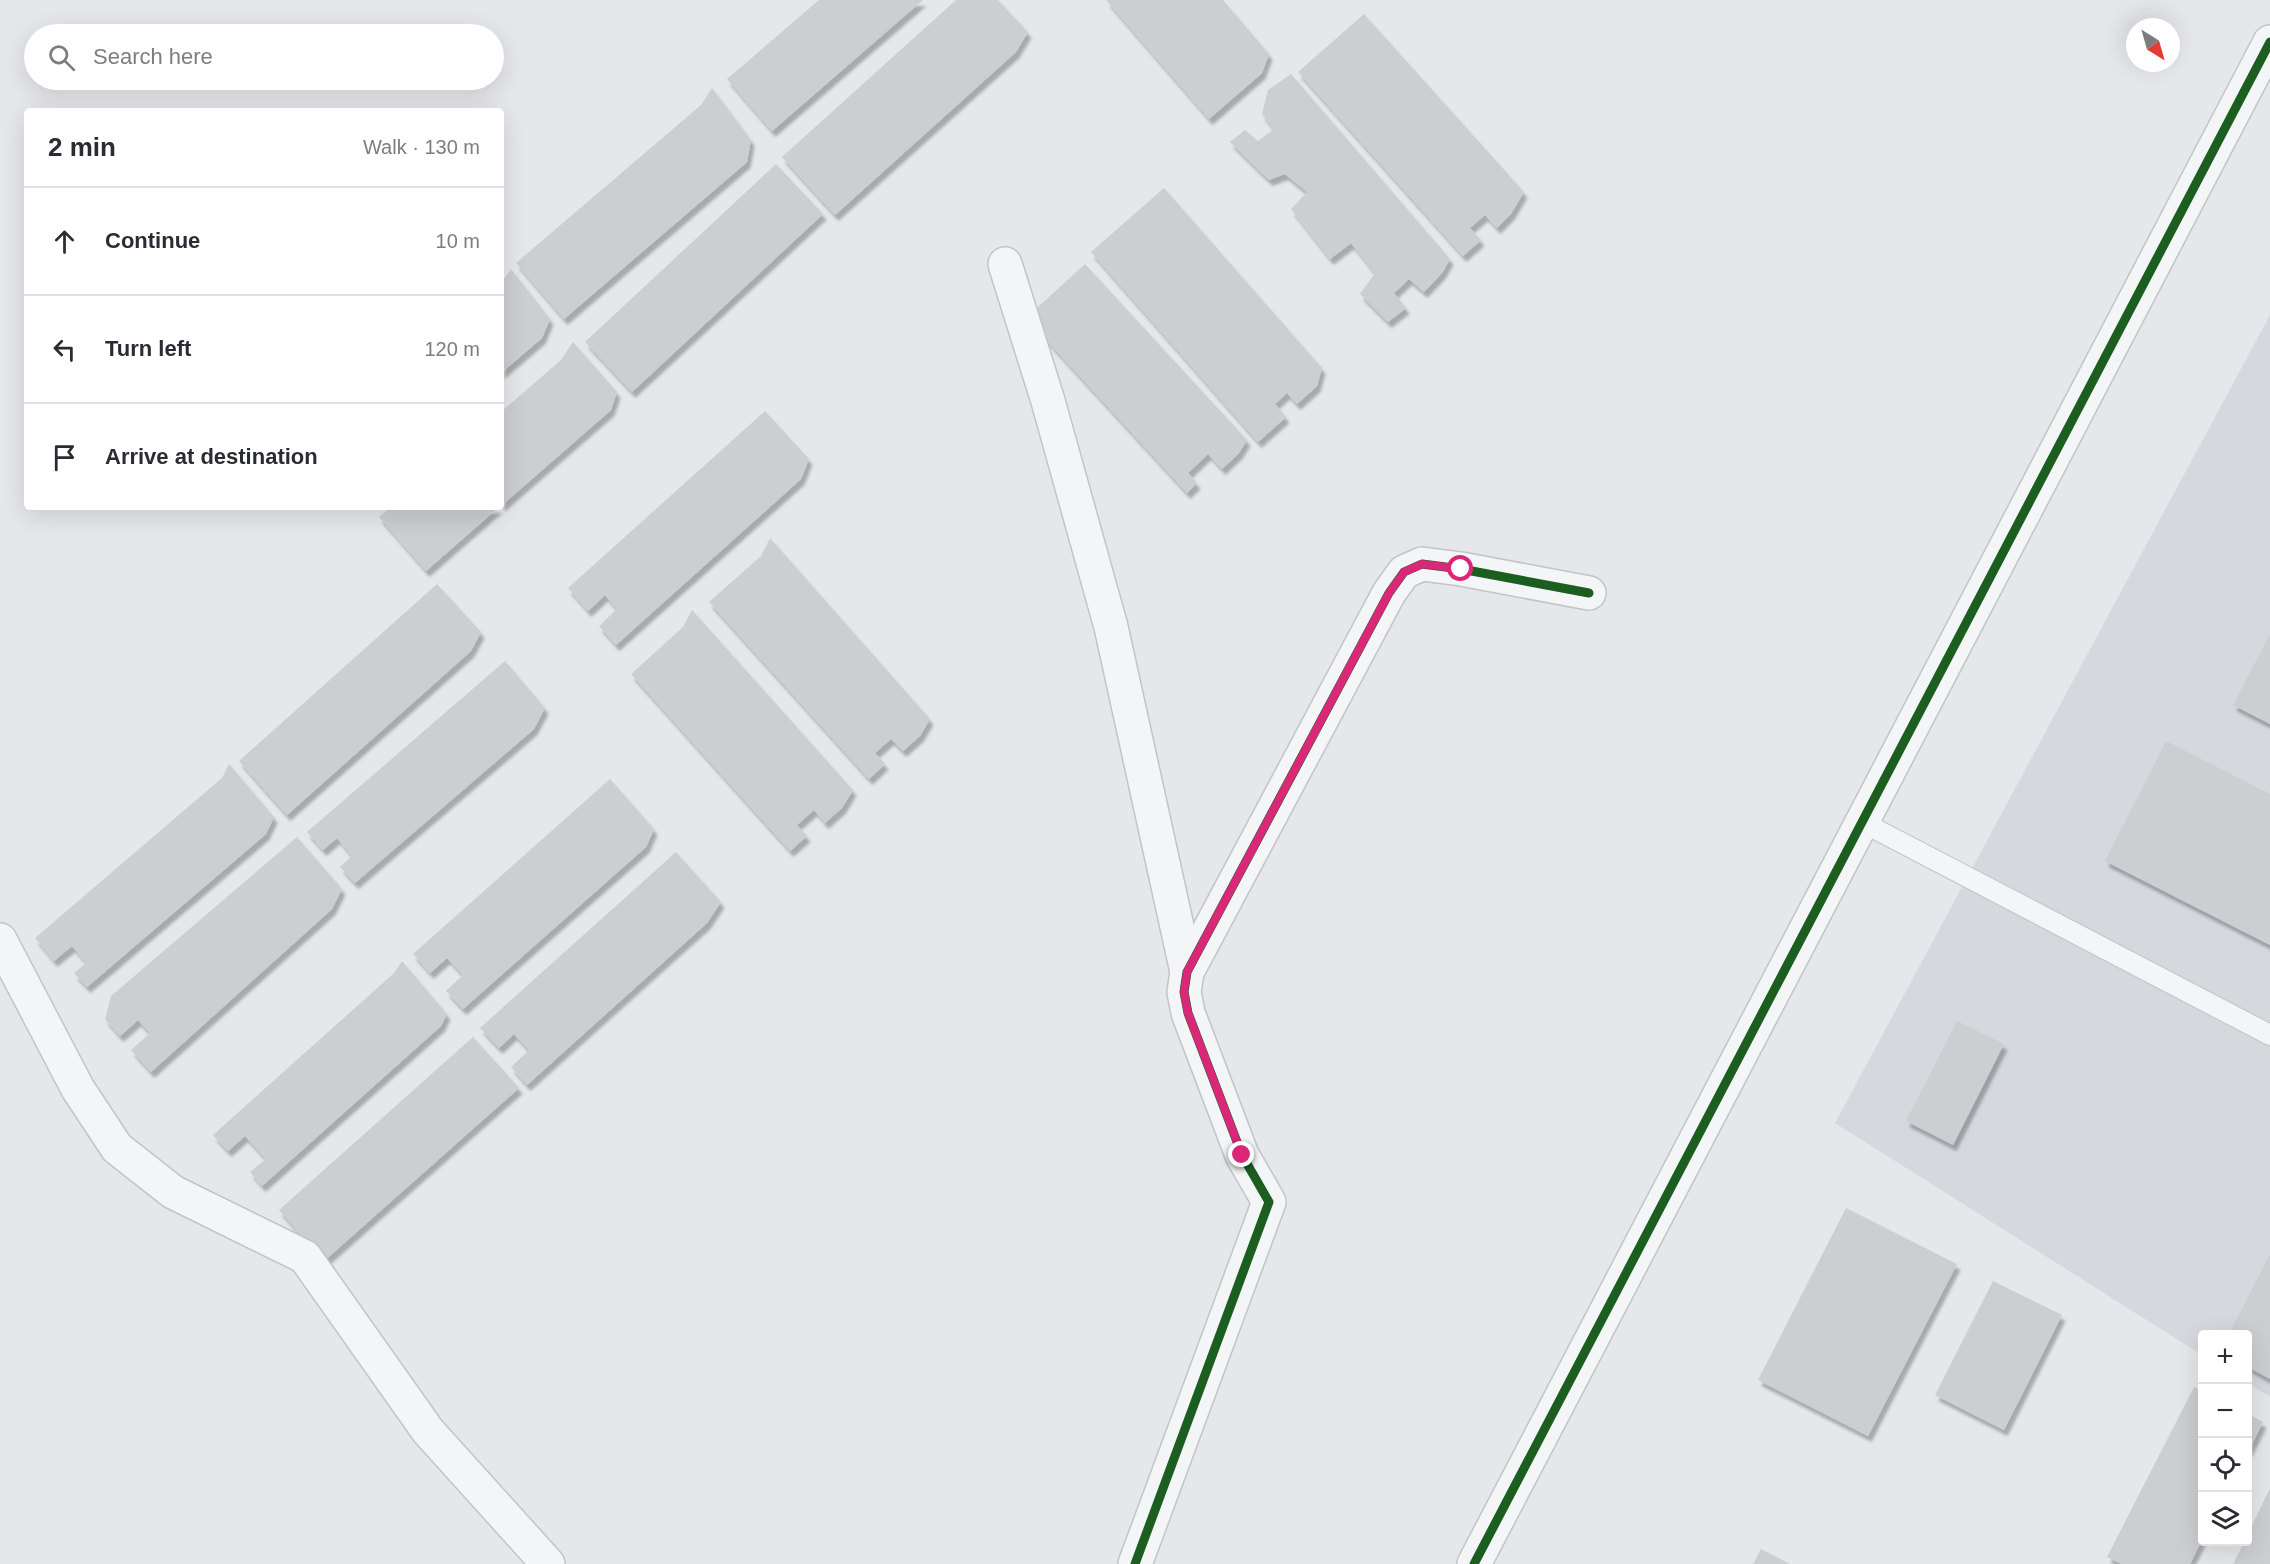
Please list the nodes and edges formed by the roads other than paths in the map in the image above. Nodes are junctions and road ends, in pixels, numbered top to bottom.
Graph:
1 (2270, 42) edge
2 (1005, 264) dead end
3 (1589, 593) dead end
4 (1862, 822) junction
5 (0, 940) edge
6 (1187, 972) junction
7 (2270, 1035) edge
8 (548, 1564) edge
9 (1135, 1564) edge
10 (1474, 1564) edge

1 - 4 street
2 - 6 street
3 - 6 street
4 - 7 lane
4 - 10 street
5 - 8 street
6 - 9 street

